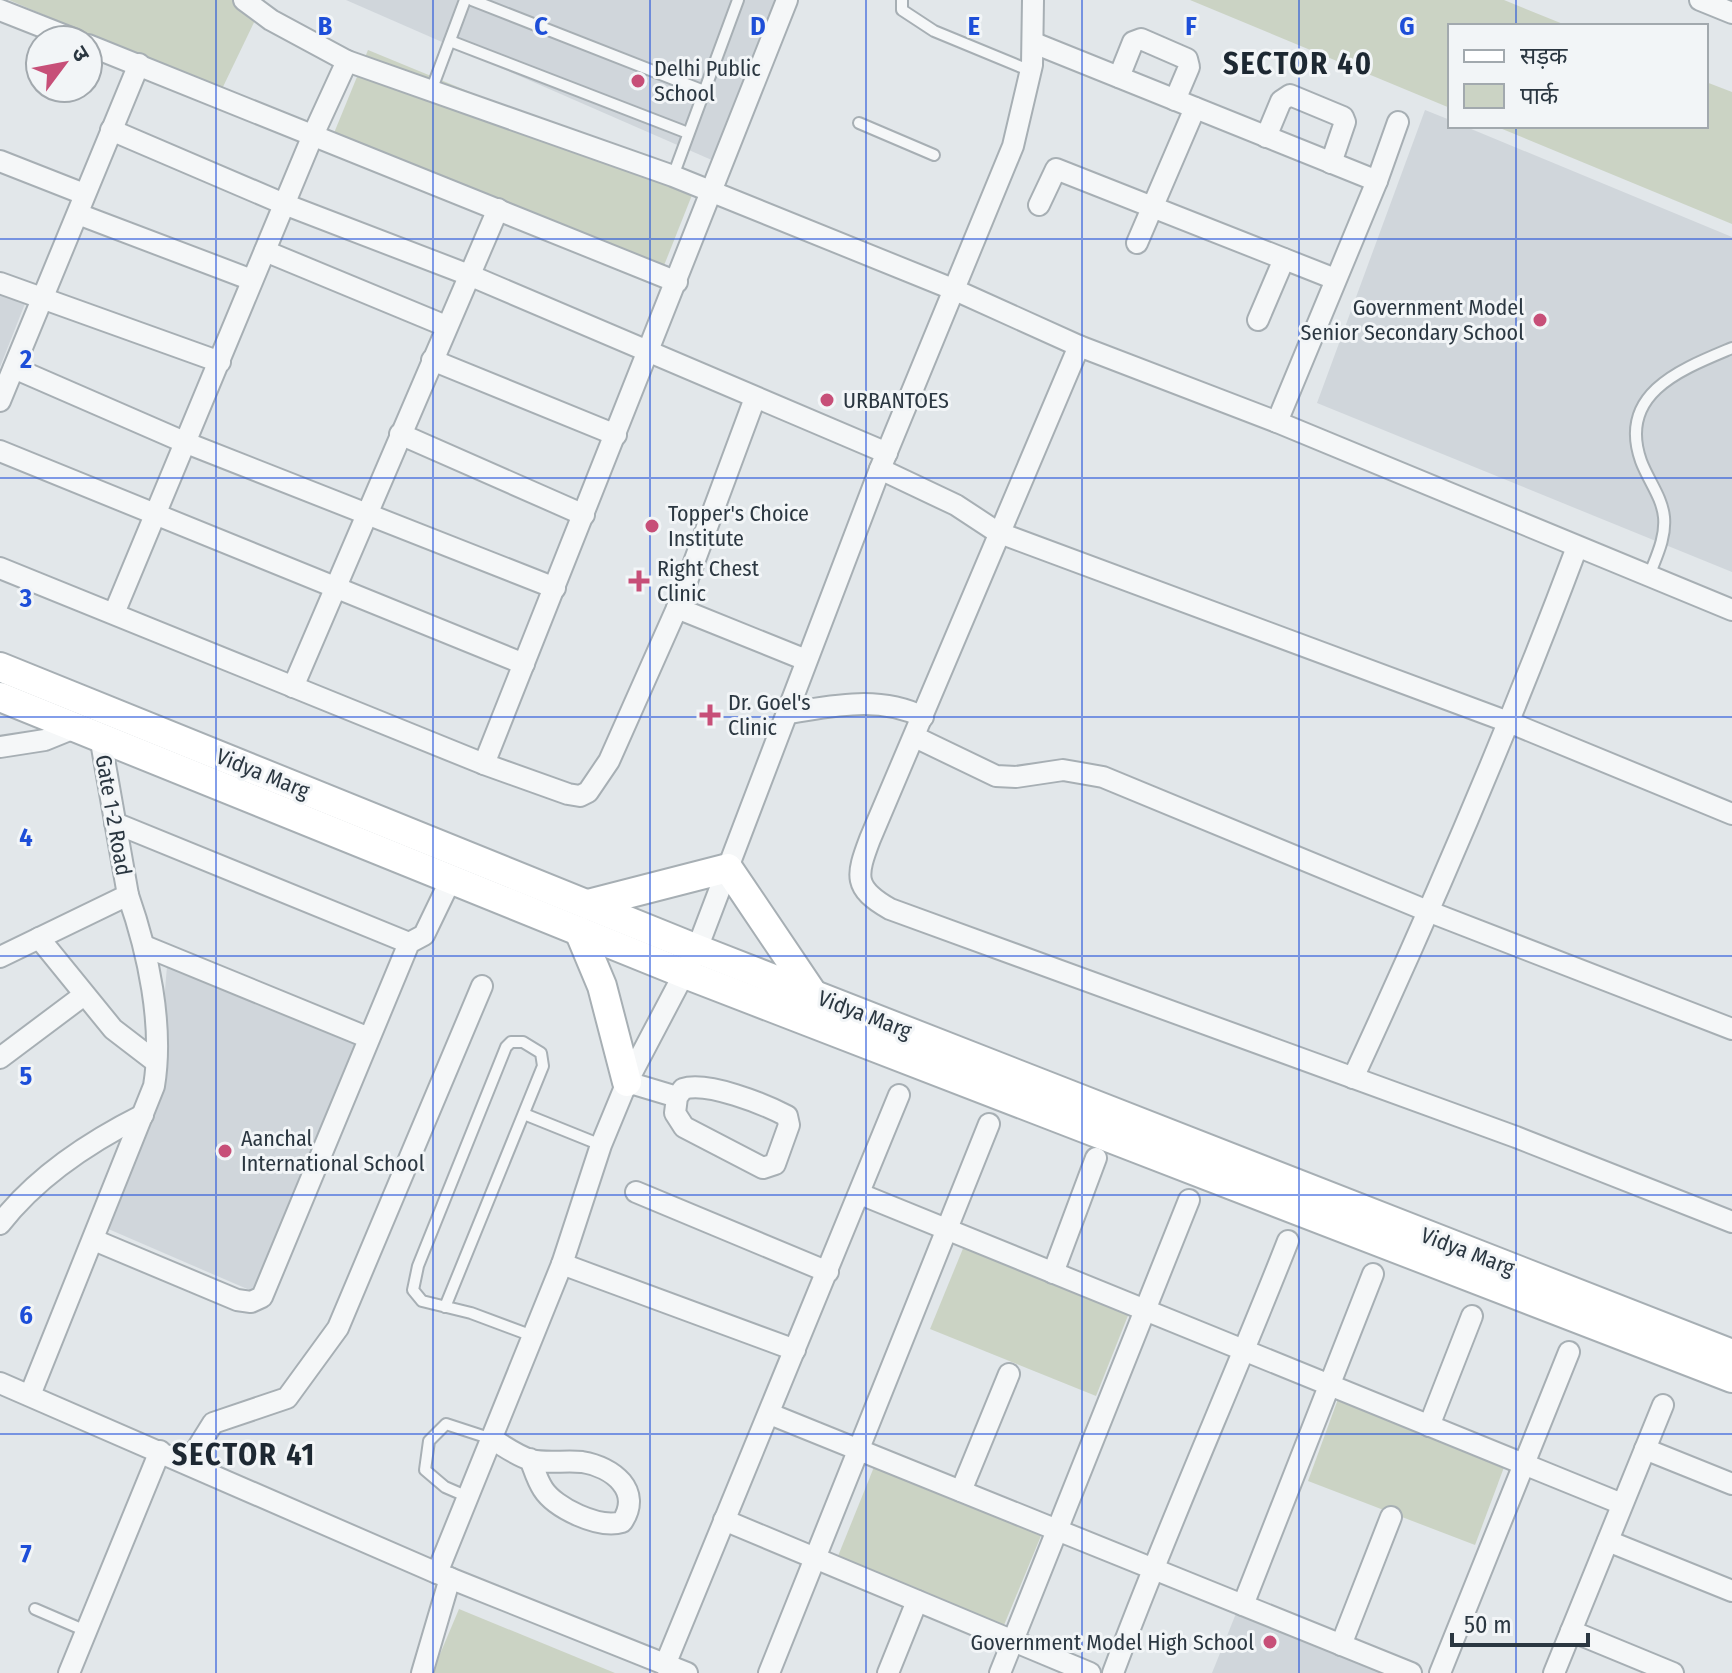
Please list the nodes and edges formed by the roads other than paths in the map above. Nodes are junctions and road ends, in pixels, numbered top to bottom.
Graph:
1 (244, 0) edge
2 (465, 0) edge
3 (472, 0) edge
4 (738, 0) edge
5 (787, 0) edge
6 (902, 0) edge
7 (1033, 0) edge
8 (1700, 0) edge
9 (0, 10) edge
10 (1732, 13) edge
11 (35, 24) edge
12 (450, 41) junction
13 (1034, 43) junction
14 (104, 51) edge
15 (347, 61) junction
16 (139, 64) junction
17 (1031, 71) junction
18 (1119, 77) junction
19 (431, 91) junction
20 (704, 91) junction
21 (1175, 100) junction
22 (1195, 108) junction
23 (1398, 122) dead end
24 (859, 123) dead end
25 (111, 130) junction
26 (688, 133) junction
27 (313, 135) junction
28 (1266, 137) junction
29 (934, 155) dead end
30 (0, 161) edge
31 (1331, 163) junction
32 (673, 176) junction
33 (1377, 181) junction
34 (711, 192) junction
35 (81, 204) junction
36 (284, 204) junction
37 (1039, 205) dead end
38 (1154, 206) junction
39 (498, 209) junction
40 (1137, 243) dead end
41 (265, 251) junction
42 (1284, 259) junction
43 (469, 275) junction
44 (1335, 279) junction
45 (252, 280) junction
46 (677, 282) junction
47 (0, 283) edge
48 (955, 290) junction
49 (43, 299) junction
50 (1258, 320) dead end
51 (446, 326) junction
52 (1079, 346) junction
53 (1732, 348) edge
54 (648, 354) junction
55 (432, 360) junction
56 (220, 362) junction
57 (14, 368) junction
58 (755, 398) junction
59 (0, 401) edge
60 (1277, 422) junction
61 (400, 434) junction
62 (616, 435) junction
63 (184, 442) junction
64 (0, 451) edge
65 (883, 461) junction
66 (368, 513) junction
67 (157, 515) junction
68 (584, 515) junction
69 (997, 532) junction
70 (1577, 547) junction
71 (0, 568) edge
72 (1649, 576) junction
73 (555, 588) junction
74 (335, 589) junction
75 (677, 608) junction
76 (1732, 610) edge
77 (115, 611) junction
78 (806, 660) junction
79 (524, 664) junction
80 (0, 667) edge
81 (293, 687) junction
82 (0, 697) edge
83 (788, 713) junction
84 (923, 717) junction
85 (1511, 723) junction
86 (89, 732) junction
87 (915, 737) junction
88 (0, 747) edge
89 (484, 764) junction
90 (1732, 814) edge
91 (115, 823) junction
92 (728, 868) junction
93 (451, 879) junction
94 (128, 895) junction
95 (1430, 912) junction
96 (583, 918) junction
97 (39, 938) junction
98 (409, 943) junction
99 (147, 947) junction
100 (697, 949) junction
101 (0, 957) edge
102 (685, 974) junction
103 (482, 986) dead end
104 (813, 994) junction
105 (84, 995) junction
106 (1732, 1029) edge
107 (369, 1038) junction
108 (0, 1058) edge
109 (156, 1062) junction
110 (1353, 1078) junction
111 (627, 1082) junction
112 (899, 1095) dead end
113 (677, 1097) junction
114 (524, 1114) junction
115 (143, 1115) junction
116 (989, 1124) dead end
117 (601, 1145) junction
118 (1096, 1158) dead end
119 (636, 1192) dead end
120 (860, 1194) junction
121 (1189, 1200) dead end
122 (1732, 1222) edge
123 (0, 1224) edge
124 (949, 1228) junction
125 (94, 1240) junction
126 (1288, 1241) dead end
127 (562, 1264) junction
128 (828, 1272) junction
129 (1053, 1273) junction
130 (1373, 1274) dead end
131 (445, 1307) junction
132 (1146, 1311) junction
133 (1472, 1316) dead end
134 (530, 1335) junction
135 (795, 1350) junction
136 (1245, 1351) junction
137 (1569, 1352) dead end
138 (1732, 1354) edge
139 (1009, 1374) dead end
140 (1732, 1378) edge
141 (0, 1383) edge
142 (1330, 1386) junction
143 (30, 1395) junction
144 (1663, 1405) dead end
145 (770, 1414) junction
146 (1429, 1426) junction
147 (492, 1439) junction
148 (1645, 1449) junction
149 (861, 1450) junction
150 (160, 1451) junction
151 (530, 1459) junction
152 (188, 1463) junction
153 (1525, 1466) junction
154 (1732, 1484) edge
155 (961, 1491) junction
156 (468, 1497) junction
157 (1622, 1504) junction
158 (1391, 1517) dead end
159 (724, 1520) junction
160 (1058, 1530) junction
161 (1608, 1541) junction
162 (818, 1559) junction
163 (1152, 1568) junction
164 (443, 1575) junction
165 (1732, 1591) edge
166 (917, 1601) junction
167 (1243, 1605) junction
168 (35, 1609) dead end
169 (86, 1631) junction
170 (1571, 1631) junction
171 (1013, 1641) junction
172 (1341, 1645) junction
173 (665, 1665) junction
174 (69, 1673) edge
175 (422, 1673) edge
176 (687, 1673) edge
177 (769, 1673) edge
178 (888, 1673) edge
179 (1000, 1673) edge
180 (1090, 1673) edge
181 (1113, 1673) edge
182 (1411, 1673) edge
183 (1440, 1673) edge
184 (1554, 1673) edge
185 (1673, 1673) edge

1 - 15 street
2 - 12 lane
3 - 20 lane
4 - 20 lane
5 - 34 street
6 - 17 lane
7 - 13 street
8 - 10 street
9 - 11 street
12 - 19 lane
12 - 26 lane
13 - 17 street
13 - 18 street
14 - 16 street
15 - 19 street
15 - 27 street
16 - 25 street
16 - 27 street
17 - 48 street
18 - 21 street
18 - 21 street
19 - 32 street
20 - 26 lane
21 - 22 street
22 - 28 street
22 - 38 street
23 - 33 street
24 - 29 lane
25 - 35 street
25 - 36 street
26 - 32 lane
27 - 36 street
27 - 39 street
28 - 31 street
28 - 31 street
30 - 35 street
31 - 33 street
32 - 34 street
33 - 44 street
34 - 46 street
34 - 48 street
35 - 45 street
35 - 49 street
36 - 41 street
36 - 43 street
37 - 38 street
38 - 40 street
38 - 42 street
39 - 43 street
39 - 46 street
41 - 45 street
41 - 51 street
42 - 44 street
42 - 50 street
43 - 51 street
43 - 54 street
44 - 60 street
45 - 56 street
46 - 54 street
47 - 49 street
48 - 52 street
48 - 65 street
49 - 56 street
49 - 57 street
51 - 55 street
52 - 60 street
52 - 69 street
53 - 72 lane
54 - 58 street
54 - 62 street
55 - 61 street
55 - 62 street
56 - 63 street
57 - 59 street
57 - 63 street
58 - 65 street
58 - 75 street
60 - 70 street
61 - 66 street
61 - 68 street
62 - 68 street
63 - 66 street
63 - 67 street
64 - 67 street
65 - 69 street
65 - 78 street
66 - 73 street
66 - 74 street
67 - 74 street
67 - 77 street
68 - 73 street
69 - 84 street
69 - 85 street
70 - 72 street
70 - 85 street
71 - 77 street
72 - 76 street
73 - 79 street
74 - 79 street
74 - 81 street
75 - 78 street
75 - 89 street
77 - 81 street
78 - 83 street
79 - 89 street
80 - 96 main road, Vidya Marg
81 - 89 street
82 - 86 main road, Vidya Marg
83 - 84 street
83 - 92 street
84 - 87 street
85 - 90 street
85 - 95 street
86 - 88 street
86 - 91 street, Gate 1-2 Road
86 - 93 main road, Vidya Marg
87 - 95 street
87 - 110 street
91 - 94 street, Gate 1-2 Road
91 - 98 street
92 - 96 main road
92 - 100 street
92 - 104 main road
93 - 96 main road, Vidya Marg
93 - 98 street
94 - 97 street, Gate 1-2 Road
94 - 99 street
95 - 106 street
95 - 110 street
96 - 100 main road, Vidya Marg
96 - 102 main road, Vidya Marg
96 - 111 main road
97 - 101 street, Gate 1-2 Road
97 - 105 street
98 - 107 street
99 - 107 street
99 - 109 street
100 - 102 street
100 - 104 main road, Vidya Marg
102 - 111 street
102 - 140 main road, Vidya Marg
103 - 152 street
104 - 138 main road, Vidya Marg
105 - 108 street
105 - 109 street
107 - 125 street
109 - 115 street
110 - 122 street
111 - 113 street
111 - 117 street
112 - 120 street
113 - 113 street
114 - 117 lane
114 - 131 lane
114 - 131 lane
115 - 123 street
115 - 125 street
116 - 124 street
117 - 127 street
118 - 129 street
119 - 128 street
120 - 124 street
120 - 128 street
121 - 132 street
124 - 129 street
124 - 149 street
125 - 143 street
126 - 136 street
127 - 134 street
127 - 135 street
128 - 135 street
129 - 132 street
130 - 142 street
131 - 134 lane
132 - 136 street
132 - 160 street
133 - 146 street
134 - 147 street
135 - 145 street
136 - 142 street
136 - 163 street
137 - 153 street
139 - 155 street
141 - 143 street
142 - 146 street
142 - 167 street
143 - 150 street
144 - 148 street
145 - 149 street
145 - 159 street
146 - 153 street
147 - 151 street
147 - 156 street
147 - 156 lane
148 - 154 street
148 - 157 street
149 - 155 street
149 - 162 street
150 - 152 street
150 - 169 street
151 - 151 street
152 - 164 street
153 - 157 street
153 - 183 street
155 - 160 street
156 - 164 street
157 - 161 street
158 - 172 street
159 - 162 street
159 - 173 street
160 - 163 street
160 - 171 street
161 - 165 street
161 - 170 street
162 - 166 street
162 - 177 street
163 - 167 street
163 - 181 street
164 - 173 street
164 - 175 street
166 - 171 street
166 - 178 street
167 - 172 street
168 - 169 lane
169 - 174 street
170 - 184 street
170 - 185 street
171 - 179 street
171 - 180 street
172 - 182 street
173 - 176 street

